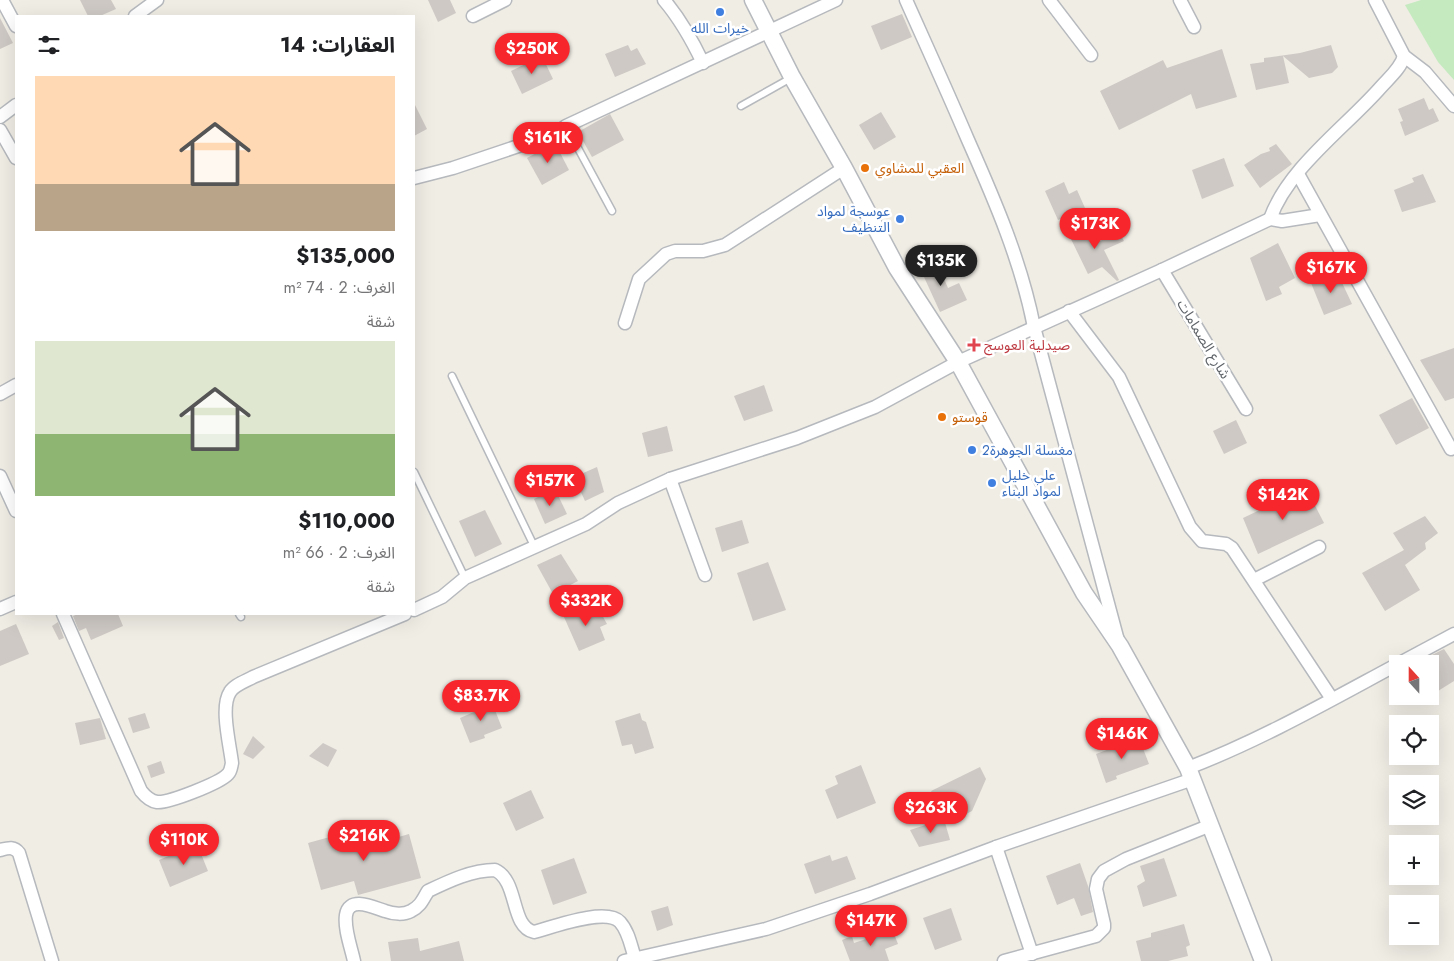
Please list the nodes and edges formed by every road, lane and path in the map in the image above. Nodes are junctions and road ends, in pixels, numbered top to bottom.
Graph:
1 (2, 0) edge
2 (157, 0) edge
3 (505, 0) edge
4 (664, 0) edge
5 (752, 0) edge
6 (836, 0) edge
7 (906, 0) edge
8 (1049, 0) edge
9 (1180, 0) edge
10 (1375, 0) edge
11 (136, 15) edge
12 (473, 16) dead end
13 (15, 24) edge
14 (1194, 27) dead end
15 (769, 32) junction
16 (1091, 55) dead end
17 (1404, 56) junction
18 (702, 63) junction
19 (792, 77) junction
20 (15, 106) edge
21 (741, 106) dead end
22 (1454, 106) edge
23 (0, 117) edge
24 (566, 126) junction
25 (0, 130) edge
26 (15, 156) edge
27 (844, 168) junction
28 (1298, 174) junction
29 (415, 178) edge
30 (612, 211) dead end
31 (1320, 215) junction
32 (1270, 219) junction
33 (1162, 270) junction
34 (1069, 311) junction
35 (626, 323) dead end
36 (1034, 326) junction
37 (958, 362) junction
38 (452, 376) dead end
39 (15, 385) edge
40 (0, 394) edge
41 (1246, 409) dead end
42 (1451, 449) dead end
43 (415, 474) edge
44 (0, 476) edge
45 (670, 479) junction
46 (15, 509) edge
47 (1319, 547) dead end
48 (535, 548) junction
49 (704, 575) dead end
50 (465, 578) junction
51 (1254, 580) junction
52 (15, 602) edge
53 (0, 609) edge
54 (415, 610) edge
55 (63, 615) edge
56 (403, 615) edge
57 (1454, 634) edge
58 (1120, 646) junction
59 (1415, 655) edge
60 (1389, 669) edge
61 (1332, 699) junction
62 (1191, 773) junction
63 (1211, 825) junction
64 (996, 848) junction
65 (0, 850) edge
66 (1032, 954) junction
67 (630, 960) edge
68 (52, 961) edge
69 (354, 961) edge
70 (1004, 961) edge
71 (1263, 961) edge

1 - 13 street
2 - 11 street
3 - 12 street
4 - 18 street
5 - 15 street
6 - 15 street
7 - 36 street
8 - 16 street
9 - 14 street
10 - 17 street
15 - 18 street
15 - 19 street
17 - 22 street
17 - 28 street
18 - 24 street
19 - 21 lane
19 - 27 street
20 - 23 street
24 - 29 street
24 - 30 lane
25 - 26 street
27 - 35 street
27 - 37 street
28 - 31 street
28 - 32 street
31 - 32 street
31 - 42 street
32 - 33 street
33 - 34 street
33 - 41 street, شارع الصمامات
34 - 36 street
34 - 51 street
36 - 37 street
36 - 58 street
37 - 45 street
37 - 58 street
38 - 48 lane
39 - 40 street
43 - 50 lane
44 - 46 street
45 - 48 street
45 - 49 street
47 - 51 street
48 - 50 street
50 - 54 street
51 - 61 street
52 - 53 street
55 - 56 street
57 - 59 street
58 - 62 street
60 - 61 street
61 - 62 street
62 - 63 street
62 - 64 street
63 - 66 street
63 - 71 street
64 - 66 street
64 - 67 street
65 - 68 street
66 - 70 street
67 - 69 street

